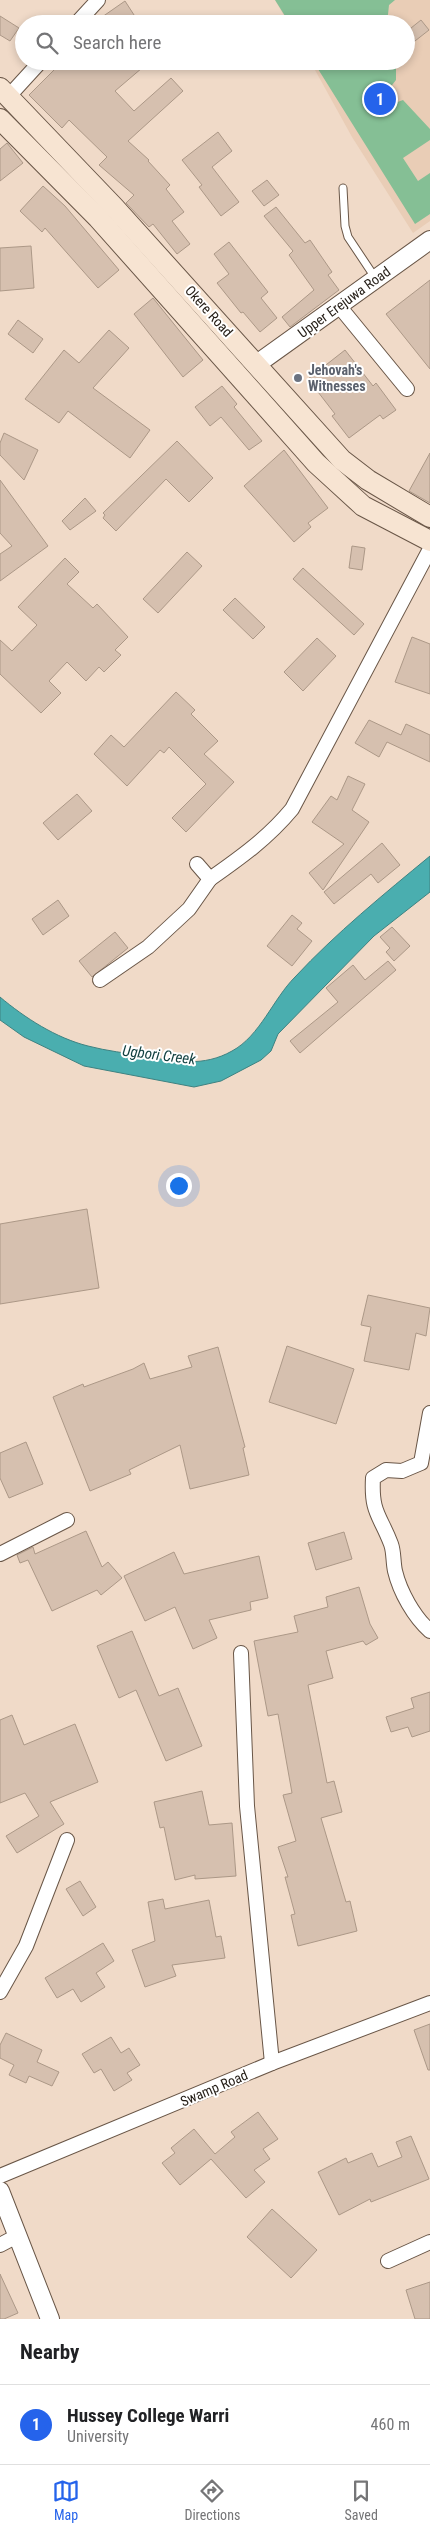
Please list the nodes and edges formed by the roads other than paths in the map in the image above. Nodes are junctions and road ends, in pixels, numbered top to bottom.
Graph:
1 (98, 0) edge
2 (84, 15) edge
3 (30, 70) edge
4 (4, 92) edge
5 (0, 119) edge
6 (343, 188) dead end
7 (430, 240) edge
8 (376, 279) junction
9 (338, 306) junction
10 (257, 364) junction
11 (407, 389) dead end
12 (430, 516) edge
13 (430, 540) edge
14 (430, 549) edge
15 (196, 864) dead end
16 (210, 879) junction
17 (100, 980) dead end
18 (430, 1413) edge
19 (67, 1520) dead end
20 (0, 1554) edge
21 (430, 1631) edge
22 (241, 1653) dead end
23 (67, 1840) dead end
24 (0, 1992) edge
25 (430, 2003) edge
26 (272, 2063) junction
27 (0, 2176) edge
28 (0, 2191) edge
29 (17, 2236) junction
30 (430, 2242) edge
31 (0, 2245) edge
32 (388, 2261) dead end
33 (50, 2319) edge

1 - 2 street
3 - 4 street
4 - 10 main road, Okere Road
5 - 13 main road, Okere Road
6 - 8 lane
7 - 8 street, Upper Erejuwa Road
8 - 9 street, Upper Erejuwa Road
9 - 10 street, Upper Erejuwa Road
9 - 11 street
10 - 12 main road, Okere Road
14 - 16 street
15 - 16 street
16 - 17 street
18 - 21 street
19 - 20 street
22 - 26 street
23 - 24 street
25 - 26 street, Swamp Road
26 - 27 street, Swamp Road
28 - 29 street
29 - 31 street
29 - 33 street
30 - 32 street

